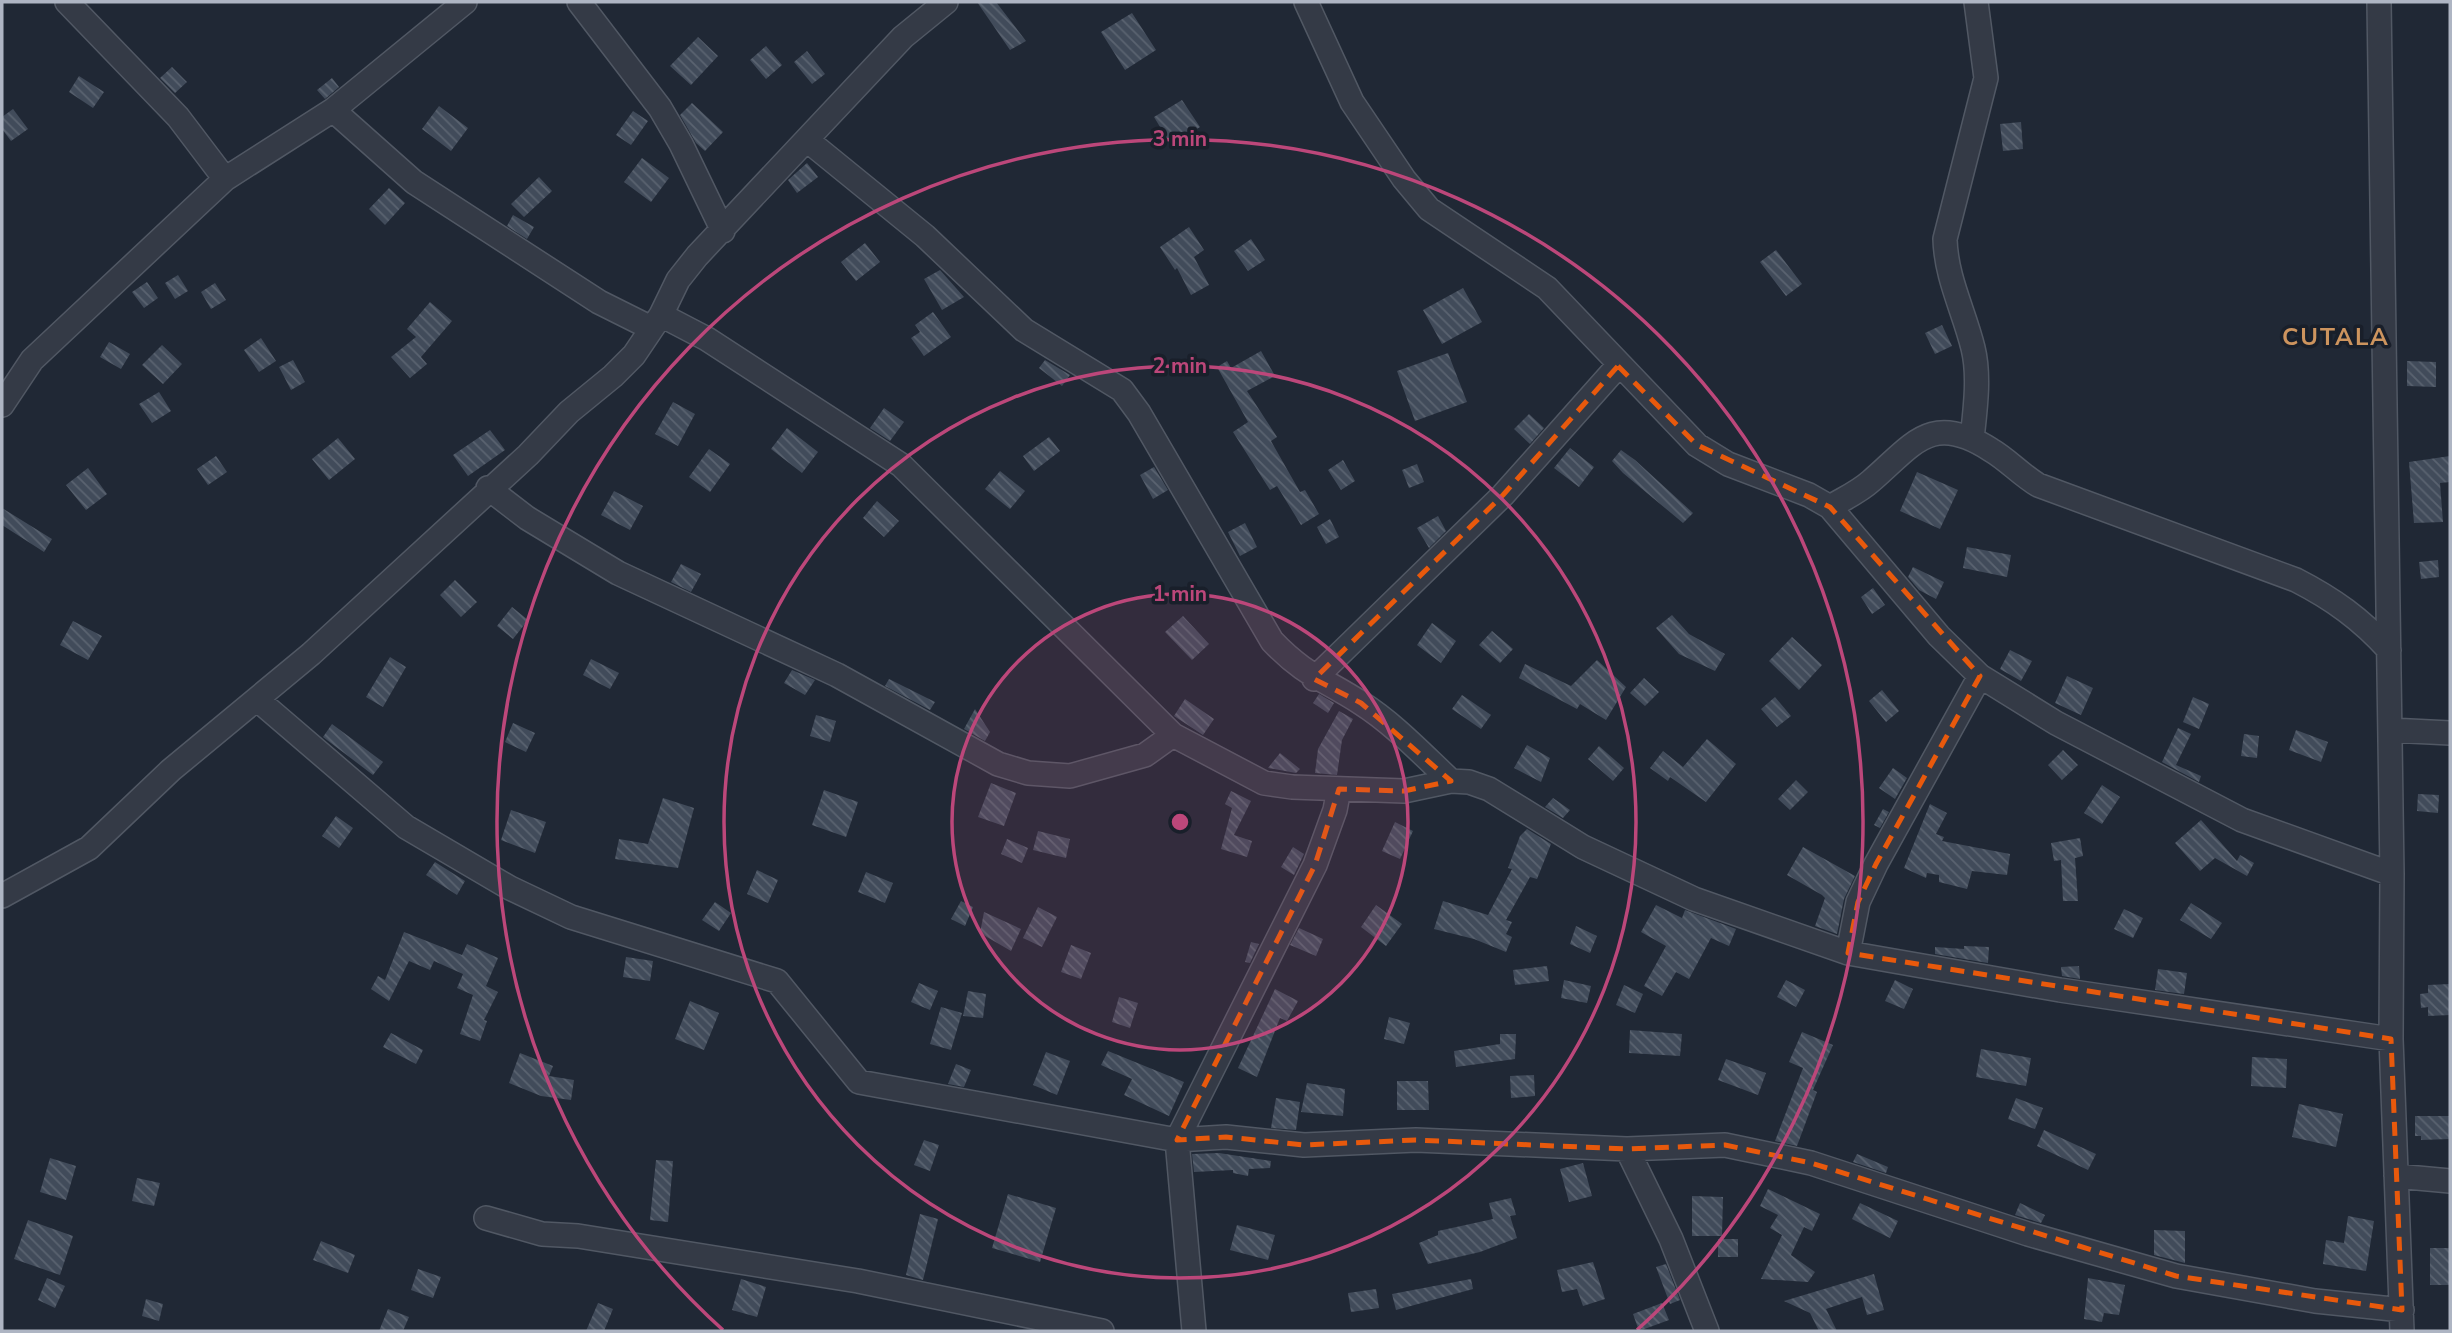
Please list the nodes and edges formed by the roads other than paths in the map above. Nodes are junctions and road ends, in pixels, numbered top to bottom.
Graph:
1 (67, 2) edge
2 (465, 2) edge
3 (579, 2) edge
4 (946, 2) edge
5 (1306, 2) edge
6 (1976, 2) edge
7 (2379, 2) edge
8 (333, 110) junction
9 (807, 140) junction
10 (225, 180) junction
11 (723, 231) junction
12 (656, 322) junction
13 (1618, 366) junction
14 (2, 405) edge
15 (1972, 439) junction
16 (488, 488) junction
17 (1830, 508) junction
18 (2389, 650) junction
19 (1980, 676) junction
20 (1314, 679) junction
21 (258, 700) junction
22 (2390, 730) junction
23 (2450, 733) edge
24 (1173, 735) junction
25 (1451, 780) junction
26 (1339, 789) junction
27 (2392, 874) junction
28 (2, 896) edge
29 (1848, 953) junction
30 (2391, 1039) junction
31 (1177, 1140) junction
32 (1627, 1149) junction
33 (2396, 1177) junction
34 (2450, 1181) edge
35 (486, 1218) dead end
36 (2402, 1321) edge
37 (1102, 1331) edge
38 (1194, 1331) edge
39 (1707, 1331) edge

1 - 10 street
2 - 8 street
3 - 11 street
4 - 9 street
5 - 13 street
6 - 15 street
7 - 18 street
8 - 10 street
8 - 12 street
9 - 11 street
9 - 20 street
10 - 14 street
11 - 12 street
12 - 16 street
12 - 24 street
13 - 17 street
13 - 20 street
15 - 17 street
15 - 18 street
16 - 21 street
16 - 24 street
17 - 19 street
18 - 22 street
19 - 27 street
19 - 29 street
20 - 25 street
21 - 28 street
21 - 31 street
22 - 23 street
22 - 27 street
24 - 26 street
25 - 26 street
25 - 29 street
26 - 31 street
27 - 30 street
29 - 30 street
30 - 33 street
31 - 32 street
31 - 38 street
32 - 36 street
32 - 39 street
33 - 34 street
33 - 36 street
35 - 37 street

